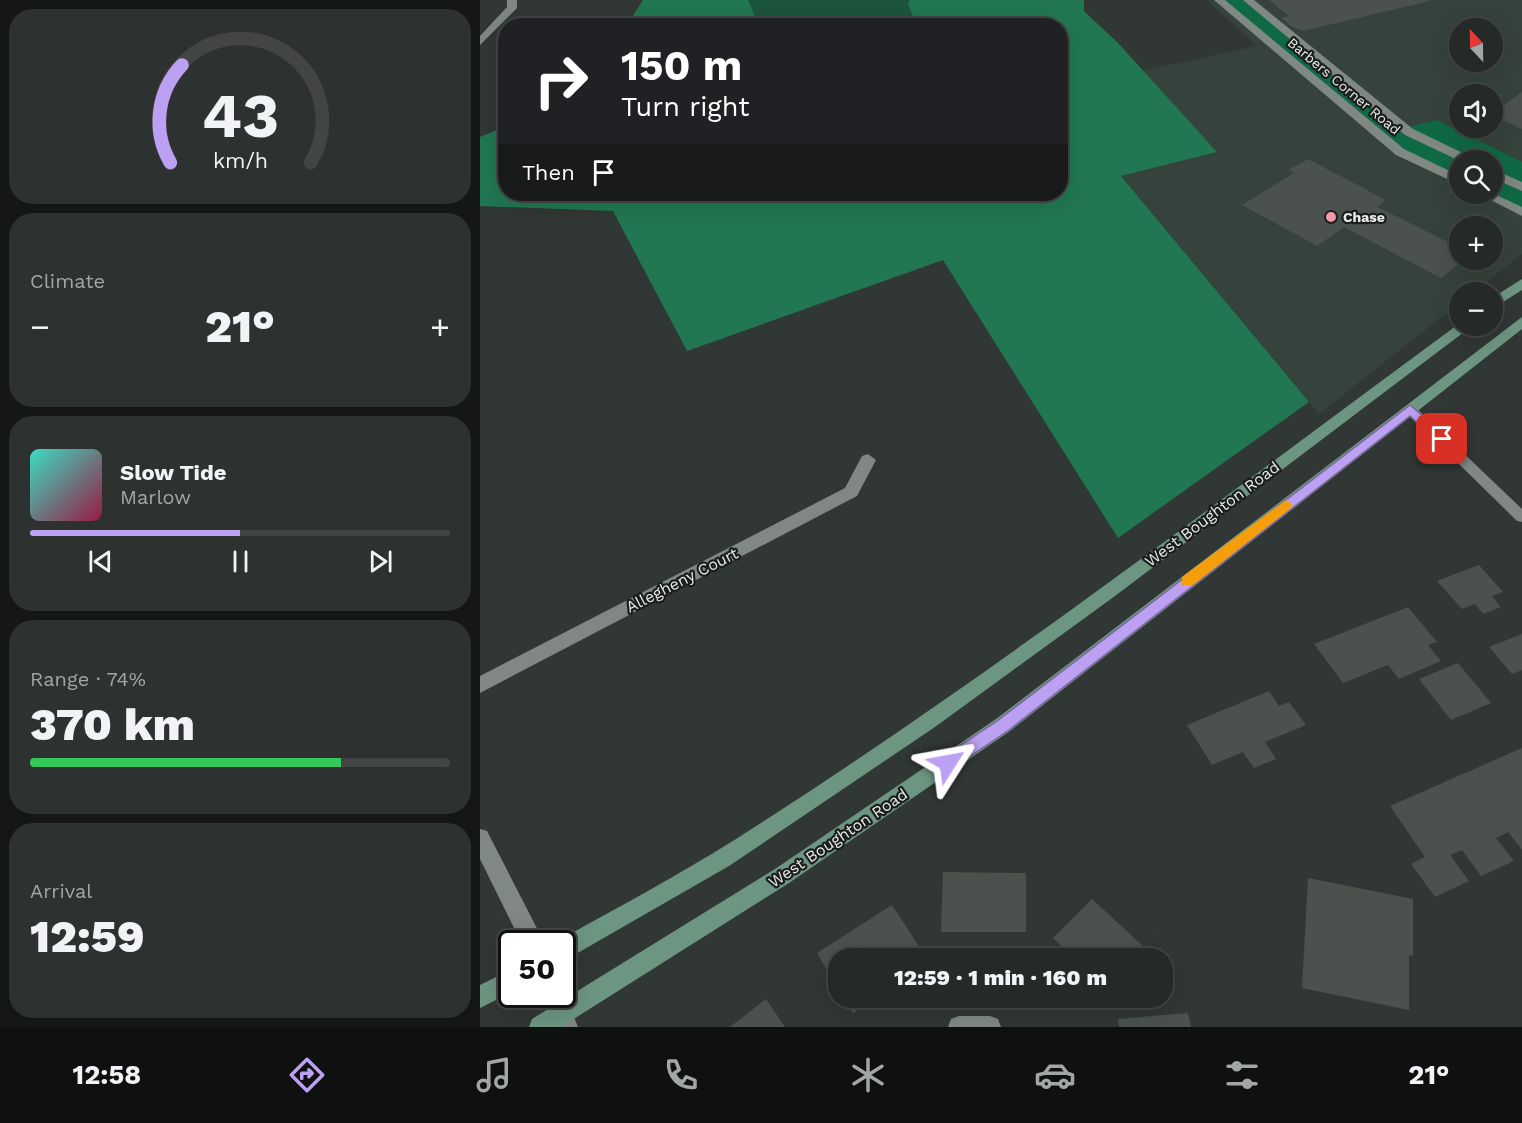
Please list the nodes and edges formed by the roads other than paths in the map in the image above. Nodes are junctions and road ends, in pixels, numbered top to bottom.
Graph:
1 (512, 0) edge
2 (1219, 0) edge
3 (1248, 0) edge
4 (503, 18) edge
5 (498, 23) edge
6 (480, 42) edge
7 (1449, 151) edge
8 (1449, 176) edge
9 (1503, 178) edge
10 (1522, 187) edge
11 (1503, 203) edge
12 (1522, 212) edge
13 (1522, 283) edge
14 (1503, 297) edge
15 (1522, 322) edge
16 (1452, 336) edge
17 (1410, 409) junction
18 (868, 460) dead end
19 (1522, 517) edge
20 (480, 685) edge
21 (480, 838) edge
22 (527, 930) edge
23 (576, 943) edge
24 (498, 987) edge
25 (480, 997) edge
26 (561, 1012) edge
27 (540, 1027) edge
28 (959, 1027) edge
29 (990, 1027) edge

1 - 4 street
2 - 8 street, Barbers Corner Road
3 - 7 street, Barbers Corner Road
5 - 6 street
9 - 10 street
11 - 12 street
13 - 14 main road
15 - 17 main road, West Boughton Road
16 - 23 main road, West Boughton Road
17 - 19 lane
17 - 26 main road, West Boughton Road
18 - 20 street, Allegheny Court
21 - 22 street
24 - 25 main road
26 - 27 main road, West Boughton Road
28 - 29 street

